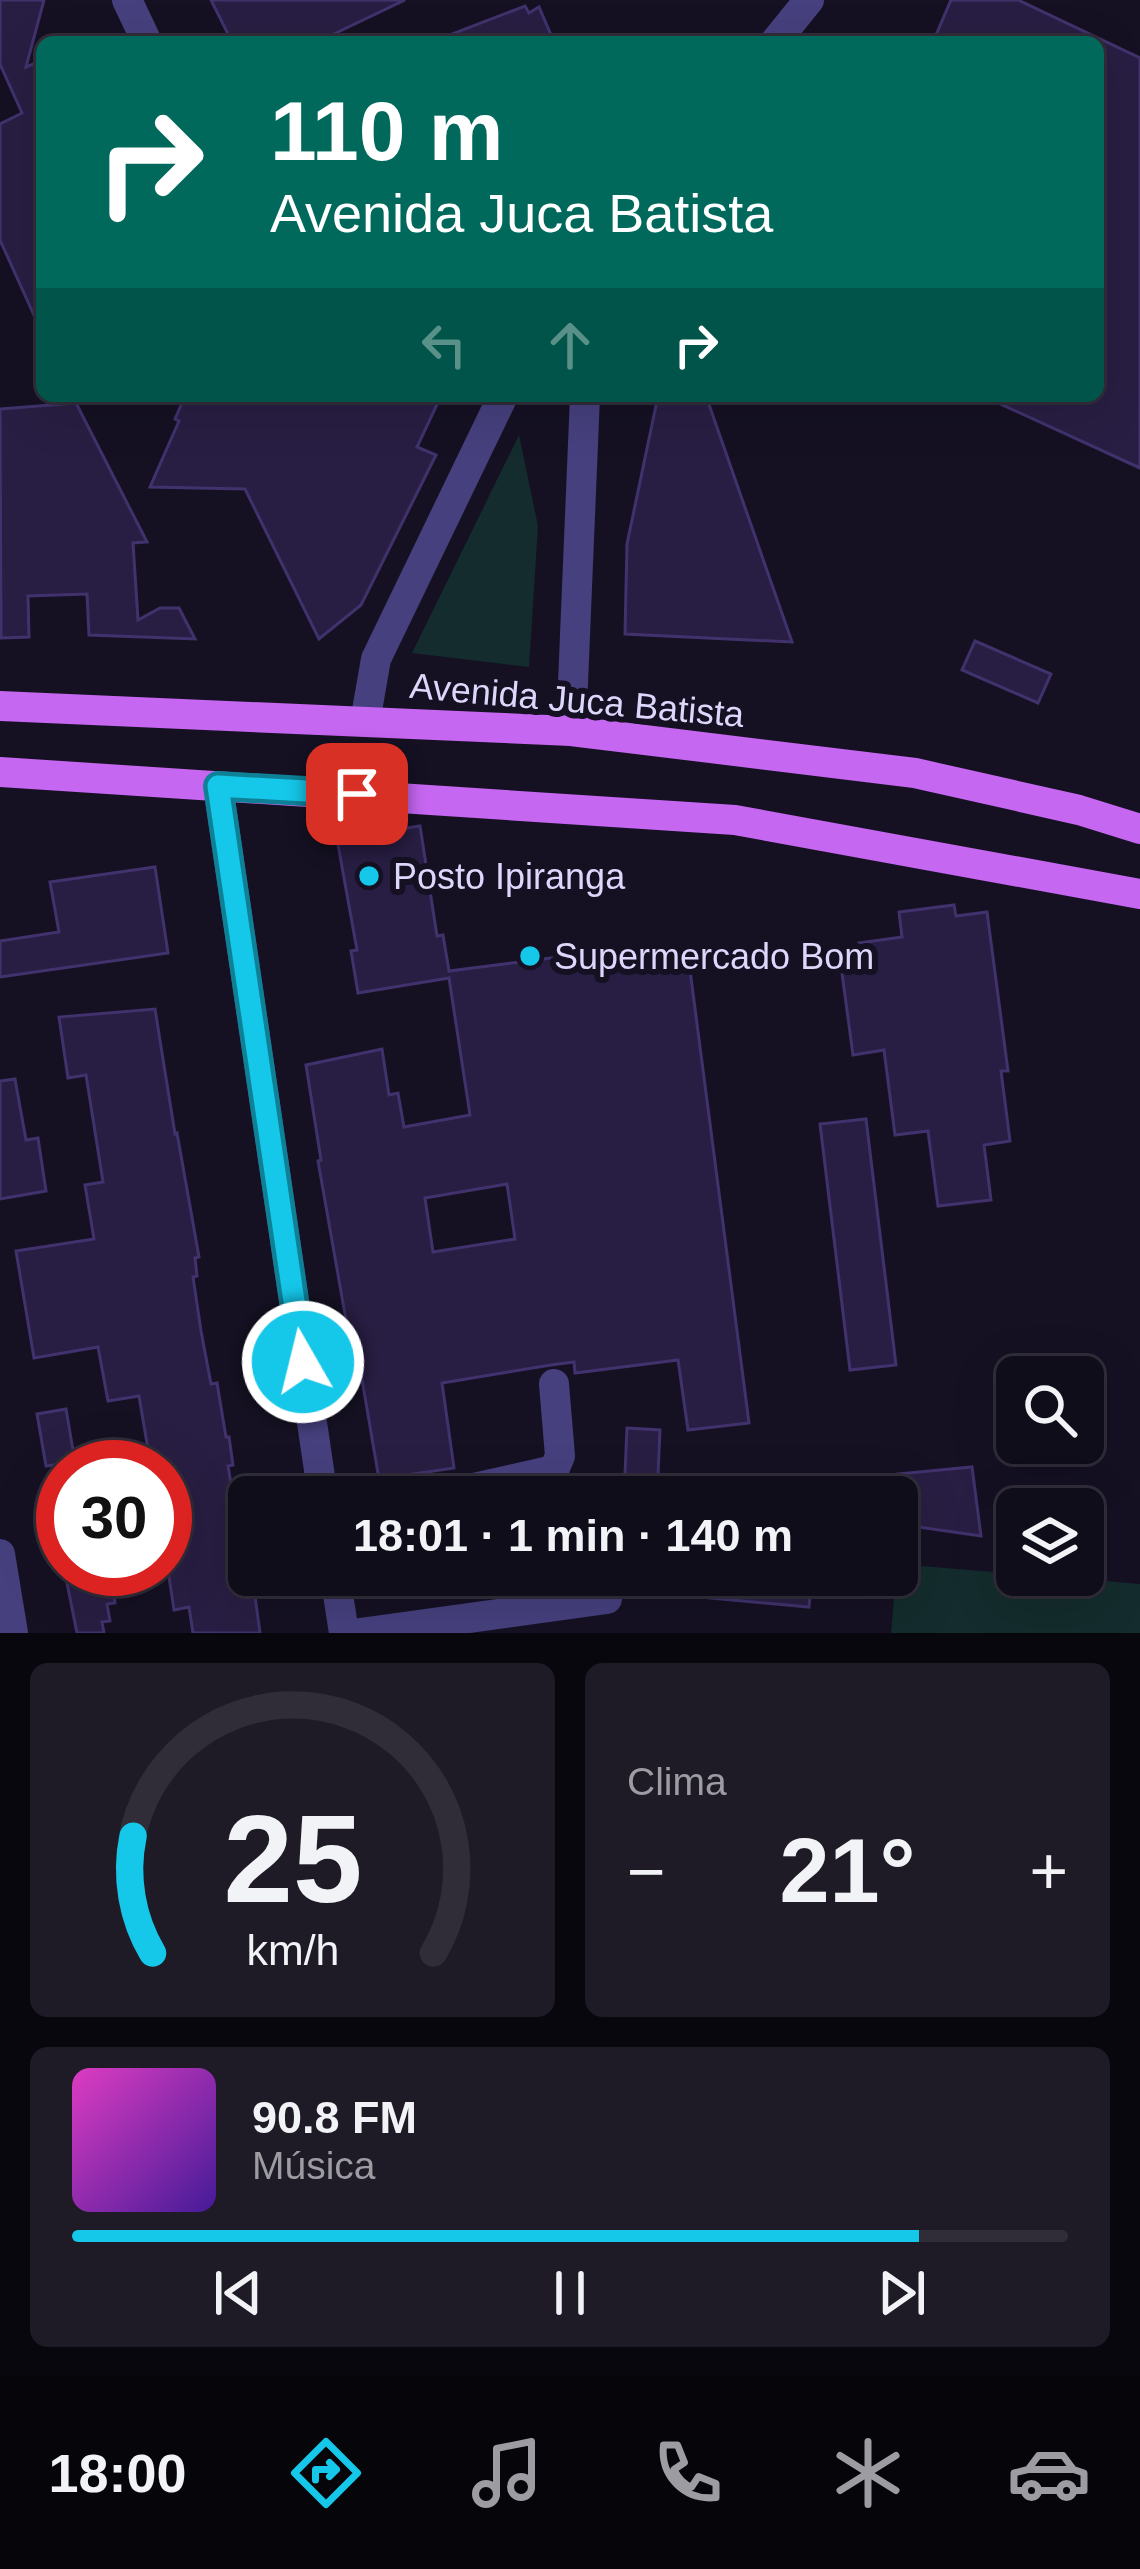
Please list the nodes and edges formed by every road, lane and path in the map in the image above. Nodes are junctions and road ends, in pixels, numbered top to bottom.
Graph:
1 (127, 0) edge
2 (808, 0) edge
3 (144, 36) edge
4 (780, 36) edge
5 (500, 402) edge
6 (585, 402) edge
7 (0, 706) edge
8 (365, 722) junction
9 (571, 731) junction
10 (0, 772) edge
11 (218, 786) junction
12 (1140, 829) edge
13 (1140, 894) edge
14 (554, 1384) dead end
15 (320, 1476) edge
16 (527, 1476) edge
17 (0, 1554) edge
18 (338, 1596) edge
19 (607, 1599) dead end
20 (13, 1633) edge
21 (344, 1633) edge
22 (360, 1633) edge

1 - 3 street
2 - 4 street
5 - 8 street
6 - 9 street
7 - 8 main road, Avenida Juca Batista
8 - 9 main road, Avenida Juca Batista
9 - 12 main road, Avenida Juca Batista
10 - 11 main road
11 - 13 main road
11 - 15 street
14 - 16 street
17 - 20 street
18 - 21 street
19 - 22 street

